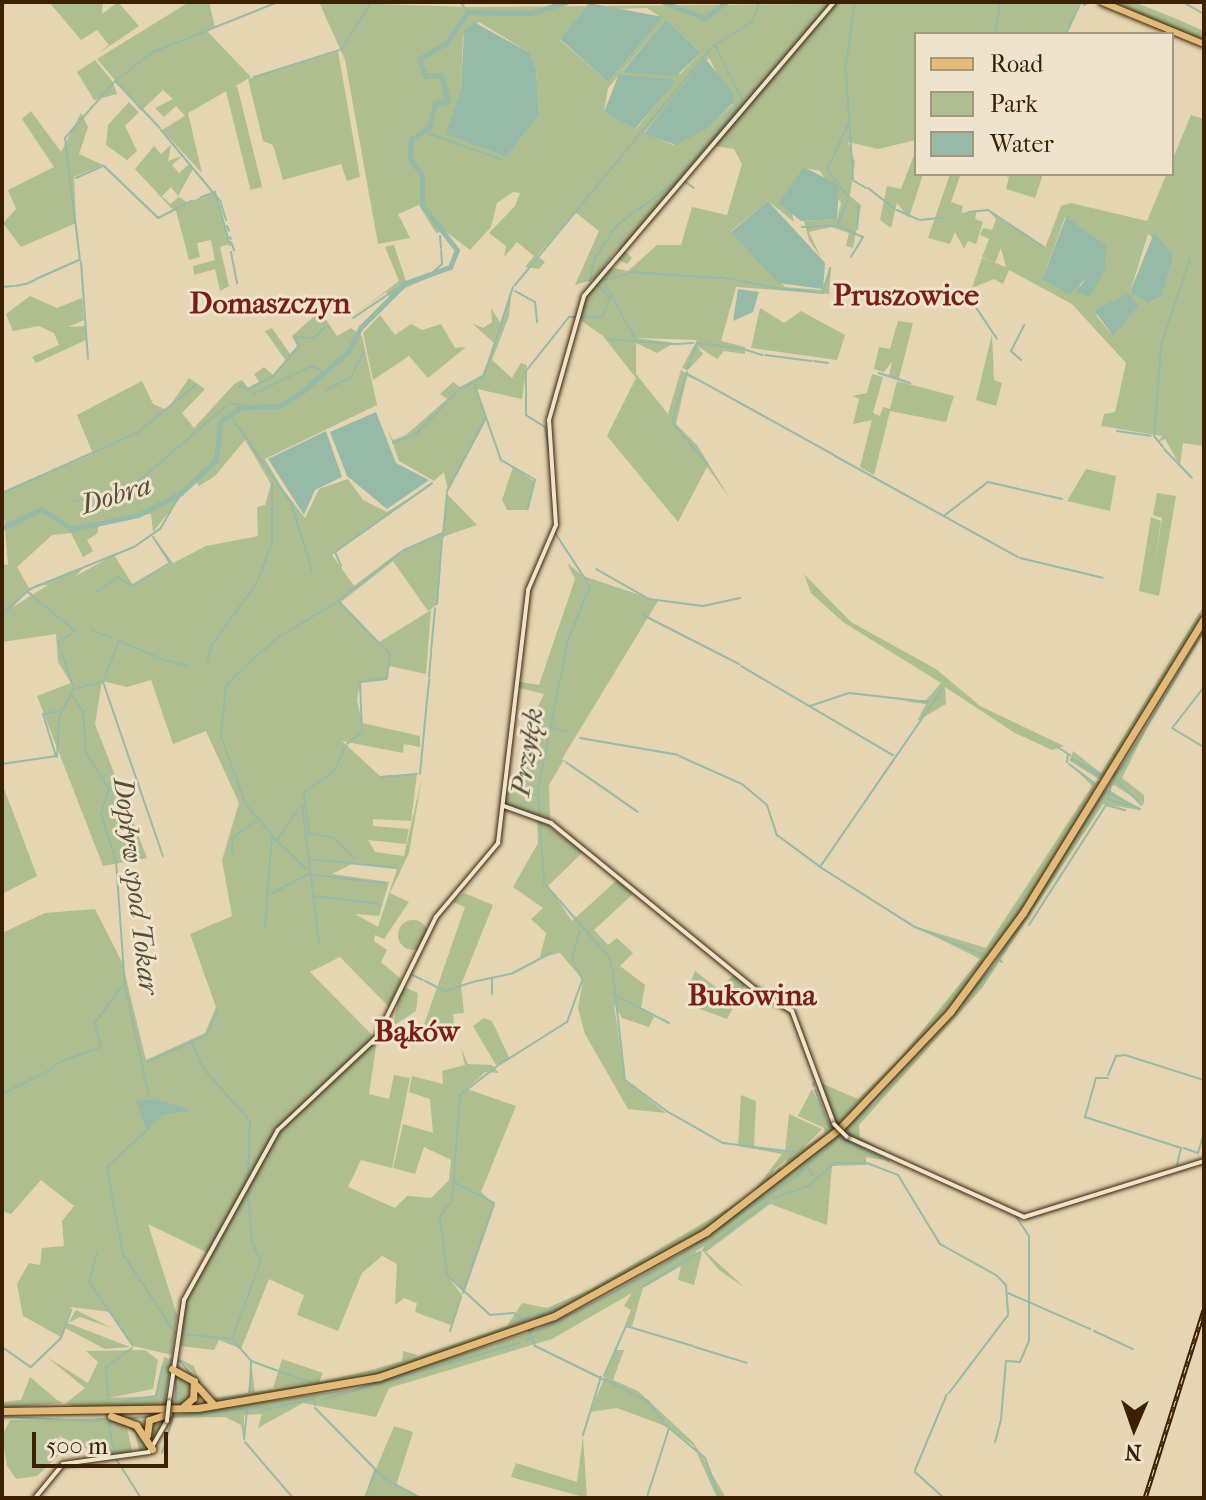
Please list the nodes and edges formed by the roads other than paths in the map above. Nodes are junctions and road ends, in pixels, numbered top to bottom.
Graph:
1 (834, 2) edge
2 (1093, 2) edge
3 (1102, 2) edge
4 (1166, 32) edge
5 (1172, 32) edge
6 (1174, 33) edge
7 (1174, 35) edge
8 (1204, 46) edge
9 (1204, 619) edge
10 (1204, 625) edge
11 (504, 806) junction
12 (1204, 1161) edge
13 (533, 1327) junction
14 (524, 1331) junction
15 (172, 1367) junction
16 (167, 1406) junction
17 (224, 1406) junction
18 (2, 1413) edge
19 (175, 1413) junction
20 (108, 1415) junction
21 (154, 1446) junction
22 (35, 1498) edge

1 - 11 street
2 - 4 main road
3 - 5 main road
6 - 8 main road
7 - 8 main road
9 - 13 highway
10 - 13 highway
11 - 12 street, bridge
11 - 15 street
13 - 14 highway
14 - 17 highway
14 - 19 highway
15 - 16 street
15 - 16 highway
15 - 17 highway
16 - 17 highway
16 - 18 highway
16 - 21 street, bridge
18 - 20 highway
19 - 20 highway
19 - 21 highway
20 - 21 highway
21 - 22 street

